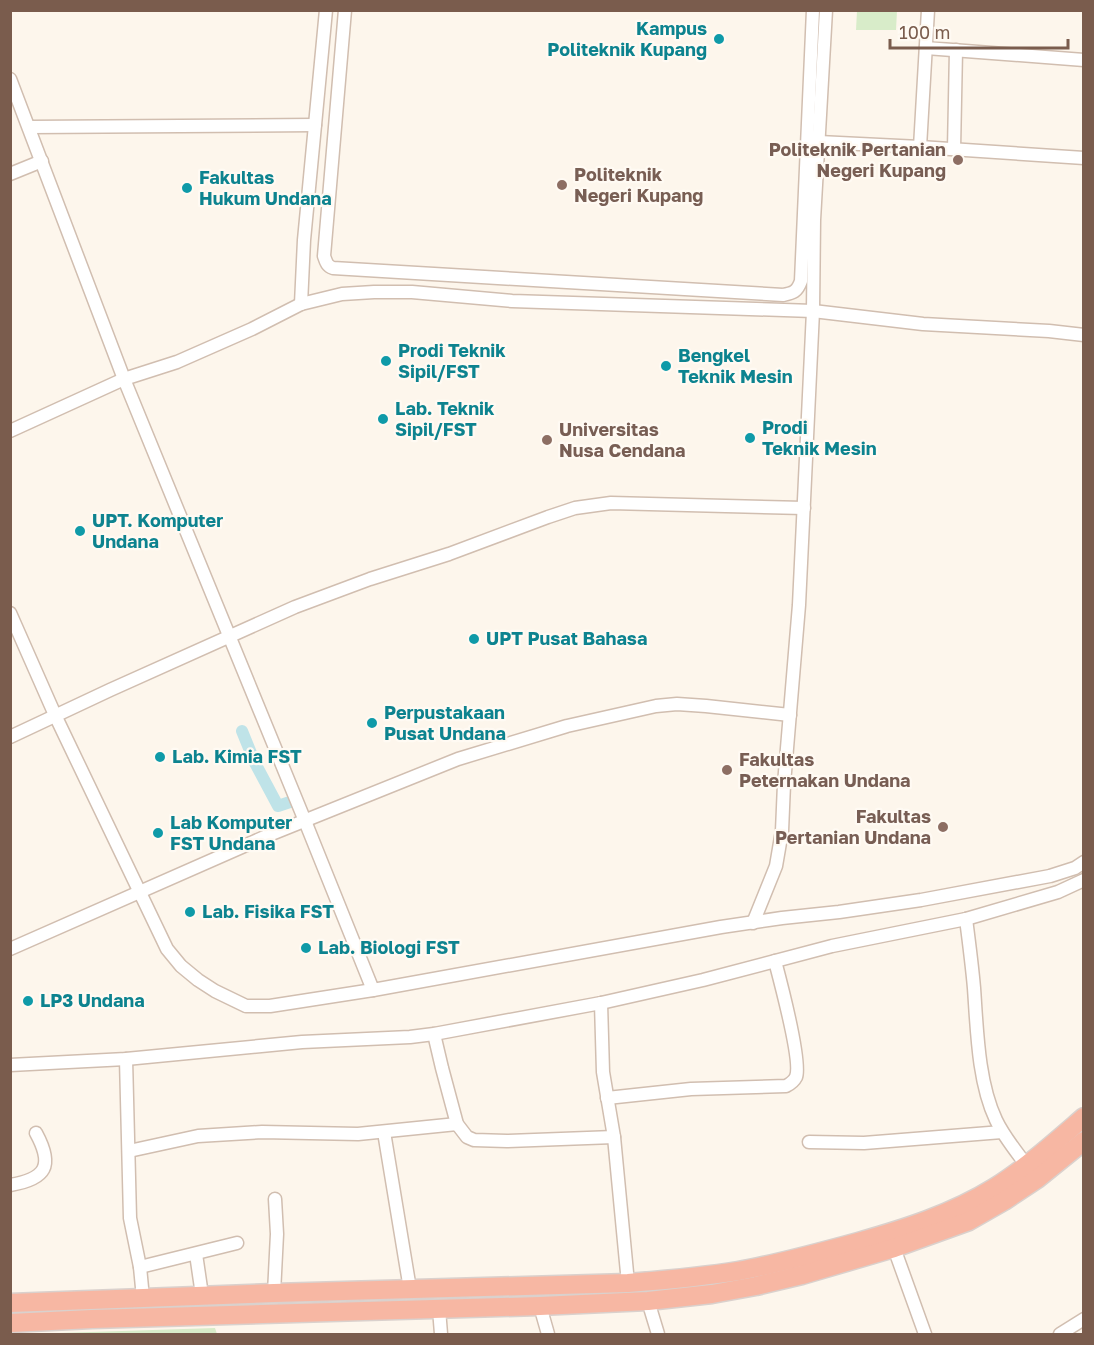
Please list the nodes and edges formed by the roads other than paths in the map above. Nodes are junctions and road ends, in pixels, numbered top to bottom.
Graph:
1 (326, 10) edge
2 (345, 10) edge
3 (813, 10) edge
4 (826, 10) edge
5 (928, 10) edge
6 (926, 48) junction
7 (957, 50) junction
8 (1083, 60) edge
9 (11, 80) edge
10 (315, 125) junction
11 (29, 127) junction
12 (819, 142) junction
13 (920, 147) junction
14 (954, 149) junction
15 (1083, 158) edge
16 (42, 161) junction
17 (10, 174) edge
18 (301, 304) junction
19 (813, 312) junction
20 (1083, 335) edge
21 (124, 379) junction
22 (10, 431) edge
23 (804, 508) junction
24 (10, 613) edge
25 (229, 638) junction
26 (790, 715) junction
27 (56, 716) junction
28 (10, 737) edge
29 (305, 821) junction
30 (1083, 862) edge
31 (1083, 880) edge
32 (140, 892) junction
33 (966, 919) junction
34 (753, 923) junction
35 (10, 949) edge
36 (775, 961) junction
37 (373, 990) junction
38 (601, 1003) junction
39 (434, 1034) junction
40 (126, 1059) junction
41 (10, 1065) edge
42 (607, 1098) junction
43 (1083, 1117) edge
44 (458, 1124) junction
45 (384, 1132) junction
46 (1002, 1132) junction
47 (36, 1133) dead end
48 (614, 1137) junction
49 (1083, 1141) edge
50 (809, 1142) dead end
51 (129, 1151) junction
52 (1027, 1166) junction
53 (10, 1185) edge
54 (276, 1199) dead end
55 (237, 1243) dead end
56 (894, 1248) junction
57 (196, 1254) junction
58 (140, 1267) junction
59 (628, 1283) junction
60 (466, 1287) junction
61 (410, 1289) junction
62 (274, 1293) junction
63 (202, 1296) junction
64 (143, 1298) junction
65 (648, 1301) junction
66 (10, 1303) edge
67 (540, 1306) junction
68 (468, 1308) junction
69 (439, 1309) junction
70 (1083, 1319) edge
71 (10, 1323) edge
72 (441, 1335) edge
73 (548, 1335) edge
74 (658, 1335) edge
75 (925, 1335) edge
76 (1060, 1335) edge

1 - 10 street
2 - 3 street
4 - 12 street
5 - 6 street
6 - 7 street
6 - 13 street
7 - 8 street
7 - 14 street
9 - 11 street
10 - 11 street
10 - 18 street
11 - 16 street
12 - 13 street
12 - 19 street
13 - 14 street
14 - 15 street
16 - 17 street
16 - 21 street
18 - 19 street
18 - 21 street
19 - 20 street
19 - 23 street
21 - 22 street
21 - 25 street
23 - 25 street
23 - 26 street
24 - 27 street
25 - 27 street
25 - 29 street
26 - 29 street
26 - 34 street
27 - 28 street
27 - 32 street
29 - 32 street
29 - 37 street
30 - 34 street
31 - 33 street
32 - 35 street
32 - 37 street
33 - 36 street
33 - 46 street
34 - 37 street
36 - 38 street
36 - 42 street
38 - 39 street
38 - 42 street
39 - 40 street
39 - 44 street
40 - 41 street
40 - 51 street
42 - 48 street
43 - 52 highway
44 - 45 street
44 - 48 street
45 - 51 street
45 - 61 street
46 - 50 street
46 - 52 street
47 - 53 street
48 - 59 street
49 - 56 highway
51 - 58 street
52 - 59 highway
54 - 62 street
55 - 57 street
56 - 65 highway
56 - 75 street
57 - 58 street
57 - 63 street
58 - 64 street
59 - 60 highway
60 - 61 highway
60 - 68 highway
61 - 62 highway
62 - 63 highway
63 - 64 highway
64 - 66 highway
65 - 67 highway
65 - 74 street
67 - 68 highway
67 - 73 street
68 - 69 highway
69 - 71 highway
69 - 72 street
70 - 76 street

